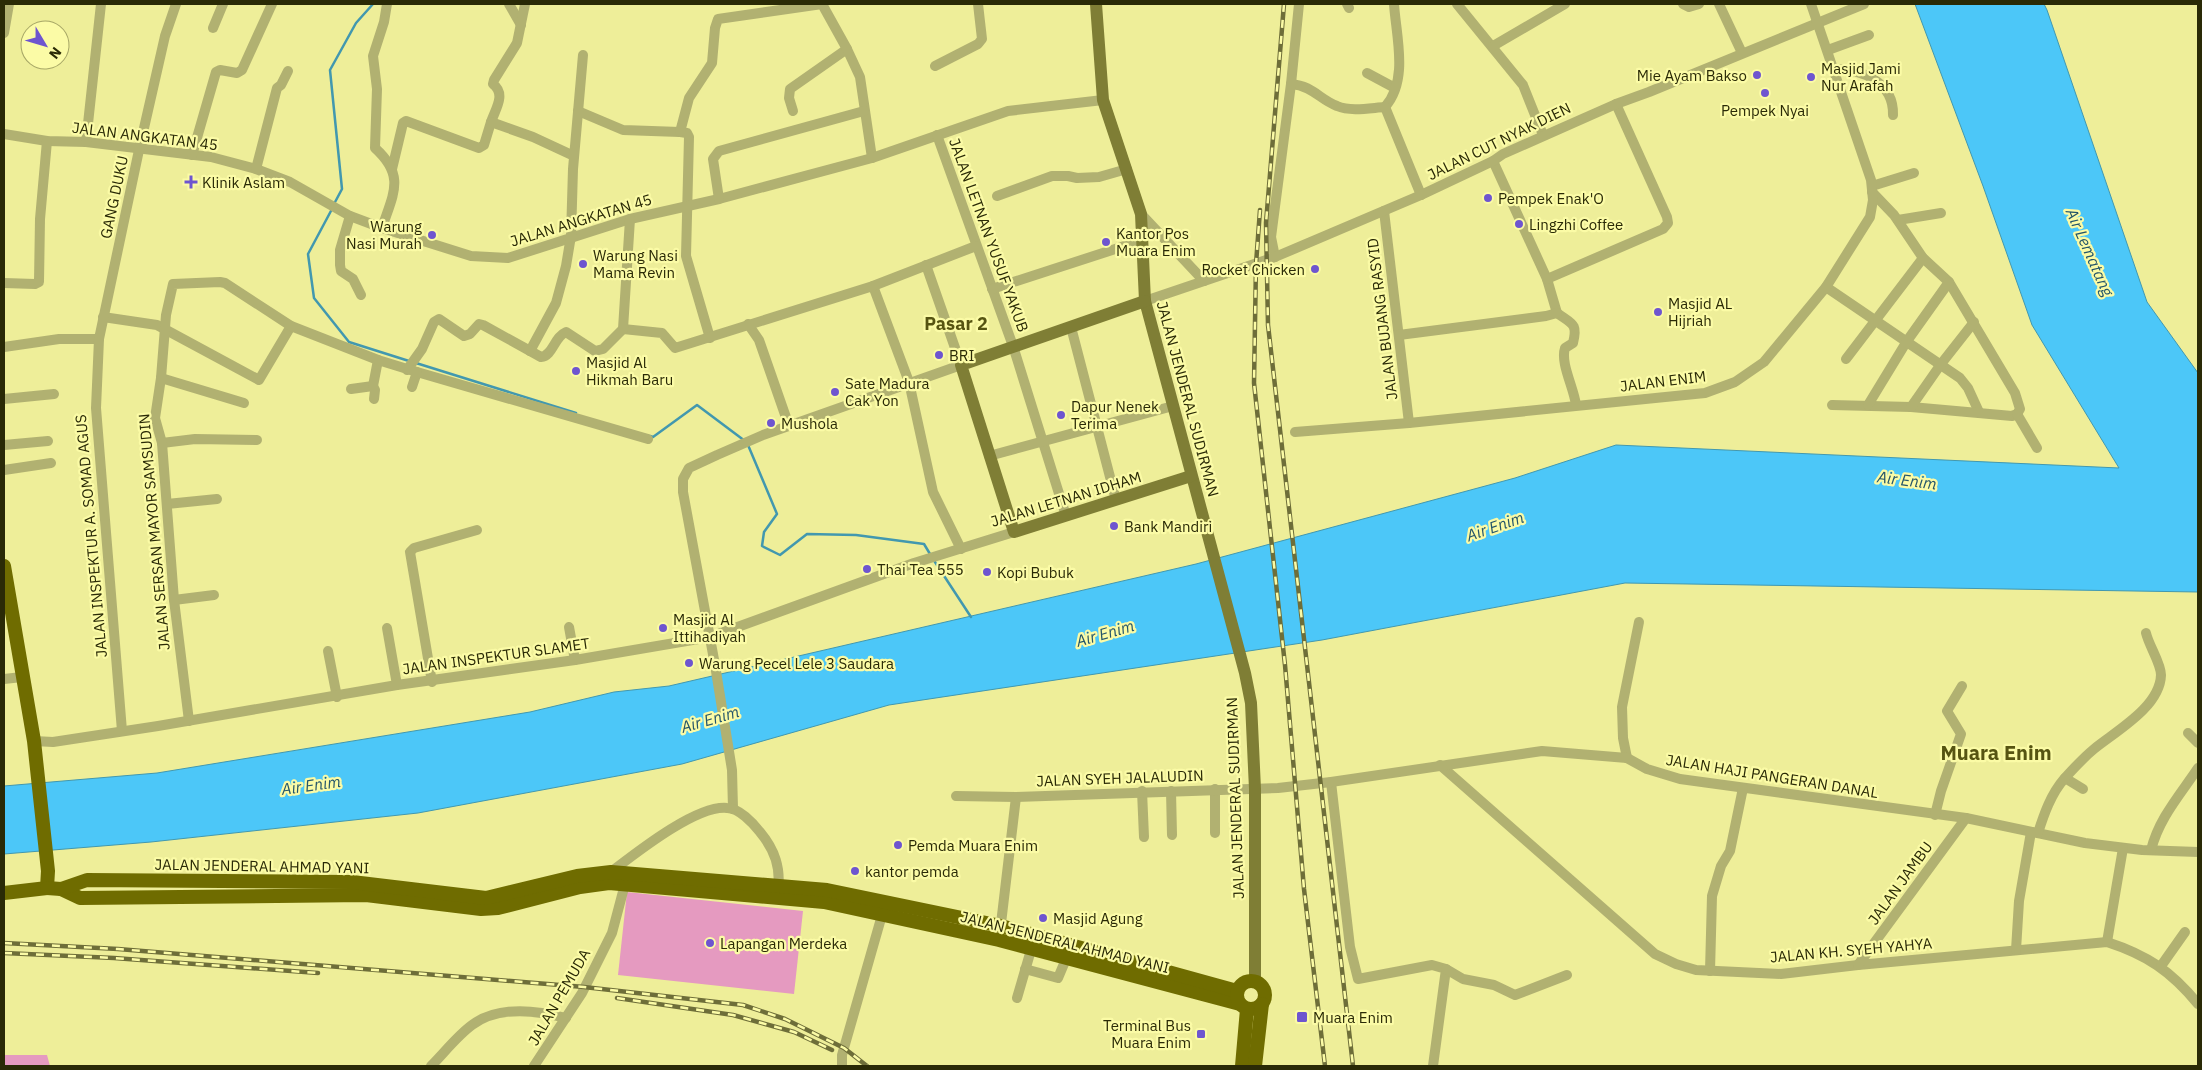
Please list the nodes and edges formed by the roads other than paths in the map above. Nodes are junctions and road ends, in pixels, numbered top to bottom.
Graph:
1 (8, 4) edge
2 (176, 4) edge
3 (223, 4) edge
4 (272, 4) edge
5 (387, 4) edge
6 (509, 4) edge
7 (525, 4) edge
8 (822, 4) edge
9 (978, 4) edge
10 (1096, 4) edge
11 (1299, 4) edge
12 (1394, 4) edge
13 (1457, 4) edge
14 (1565, 4) edge
15 (1683, 4) edge
16 (1699, 4) edge
17 (1719, 4) edge
18 (1811, 4) edge
19 (1864, 4) edge
20 (101, 6) edge
21 (5, 15) edge
22 (1818, 22) junction
23 (521, 25) junction
24 (213, 28) dead end
25 (4, 33) edge
26 (1869, 35) dead end
27 (1493, 46) junction
28 (847, 49) junction
29 (1828, 50) junction
30 (1742, 54) junction
31 (583, 55) dead end
32 (934, 66) dead end
33 (1834, 69) junction
34 (288, 71) dead end
35 (1367, 73) dead end
36 (1291, 84) junction
37 (1395, 88) junction
38 (1103, 100) junction
39 (1616, 104) junction
40 (1385, 106) junction
41 (578, 111) junction
42 (793, 111) dead end
43 (864, 111) junction
44 (1893, 115) dead end
45 (491, 122) junction
46 (680, 132) junction
47 (4, 134) edge
48 (937, 135) junction
49 (1543, 135) junction
50 (48, 141) junction
51 (86, 142) junction
52 (139, 150) junction
53 (192, 155) junction
54 (574, 156) junction
55 (872, 158) junction
56 (1492, 160) junction
57 (256, 169) junction
58 (392, 169) junction
59 (1127, 170) junction
60 (1914, 173) dead end
61 (1872, 189) junction
62 (997, 196) dead end
63 (1421, 196) junction
64 (719, 199) junction
65 (686, 206) junction
66 (1384, 211) junction
67 (1941, 213) dead end
68 (1141, 214) junction
69 (350, 216) junction
70 (630, 218) junction
71 (1898, 220) junction
72 (382, 228) junction
73 (571, 236) junction
74 (1143, 240) junction
75 (976, 246) junction
76 (1275, 257) junction
77 (1923, 258) junction
78 (926, 265) junction
79 (1547, 279) junction
80 (1204, 281) junction
81 (1949, 282) junction
82 (4, 284) edge
83 (873, 286) junction
84 (1826, 287) junction
85 (992, 289) junction
86 (362, 295) dead end
87 (1145, 301) junction
88 (1558, 313) junction
89 (103, 317) junction
90 (1875, 320) junction
91 (1974, 322) junction
92 (748, 324) junction
93 (291, 326) junction
94 (1071, 327) junction
95 (164, 329) junction
96 (623, 329) junction
97 (1399, 335) junction
98 (710, 338) junction
99 (99, 339) junction
100 (1907, 341) junction
101 (1013, 346) junction
102 (4, 347) edge
103 (530, 351) junction
104 (1846, 358) dead end
105 (378, 360) junction
106 (1941, 364) junction
107 (961, 365) junction
108 (411, 369) junction
109 (161, 378) junction
110 (909, 382) junction
111 (373, 386) junction
112 (412, 387) dead end
113 (351, 389) dead end
114 (54, 394) dead end
115 (4, 399) edge
116 (374, 399) dead end
117 (244, 403) dead end
118 (1576, 405) junction
119 (1832, 405) dead end
120 (1868, 405) junction
121 (1173, 406) junction
122 (1911, 407) junction
123 (1979, 412) junction
124 (2017, 414) junction
125 (1409, 423) junction
126 (789, 426) junction
127 (1096, 426) junction
128 (1295, 432) dead end
129 (648, 439) dead end
130 (257, 440) dead end
131 (48, 441) dead end
132 (1041, 441) junction
133 (162, 443) junction
134 (4, 445) edge
135 (2036, 448) dead end
136 (989, 456) junction
137 (51, 463) dead end
138 (4, 470) edge
139 (1191, 476) junction
140 (217, 499) dead end
141 (1116, 500) junction
142 (167, 504) junction
143 (1066, 516) junction
144 (477, 530) dead end
145 (1014, 532) junction
146 (956, 550) junction
147 (4, 566) edge
148 (214, 595) dead end
149 (174, 600) junction
150 (1640, 622) dead end
151 (569, 627) dead end
152 (8, 628) edge
153 (387, 628) dead end
154 (2146, 633) dead end
155 (710, 638) junction
156 (328, 651) dead end
157 (575, 660) junction
158 (22, 677) junction
159 (4, 679) edge
160 (432, 682) junction
161 (397, 686) junction
162 (1962, 686) dead end
163 (337, 697) junction
164 (189, 721) junction
165 (122, 731) junction
166 (2188, 733) dead end
167 (34, 742) junction
168 (2198, 743) edge
169 (1627, 758) junction
170 (1440, 765) junction
171 (2198, 768) edge
172 (2065, 778) junction
173 (1331, 782) junction
174 (1743, 788) junction
175 (1215, 789) junction
176 (1255, 789) junction
177 (2083, 789) dead end
178 (1142, 791) junction
179 (1171, 791) junction
180 (956, 796) dead end
181 (1016, 797) junction
182 (733, 810) junction
183 (1935, 815) junction
184 (1966, 818) junction
185 (1216, 833) dead end
186 (2035, 833) junction
187 (1172, 835) dead end
188 (1144, 837) dead end
189 (2123, 848) junction
190 (2151, 850) junction
191 (2198, 852) edge
192 (610, 877) junction
193 (625, 884) junction
194 (54, 889) junction
195 (778, 892) junction
196 (4, 893) edge
197 (884, 909) junction
198 (1001, 926) junction
199 (2184, 932) dead end
200 (999, 940) junction
201 (2107, 942) junction
202 (1031, 950) junction
203 (2016, 950) junction
204 (1066, 959) junction
205 (1858, 965) junction
206 (2161, 966) junction
207 (1025, 969) junction
208 (1446, 969) junction
209 (1710, 971) junction
210 (1567, 975) dead end
211 (1255, 981) junction
212 (1017, 998) dead end
213 (1242, 1001) junction
214 (1262, 1004) junction
215 (2198, 1004) edge
216 (566, 1018) junction
217 (431, 1066) edge
218 (534, 1066) edge
219 (842, 1066) edge
220 (1242, 1066) edge
221 (1255, 1066) edge
222 (1433, 1066) edge

1 - 21 street
2 - 52 street, GANG DUKU
3 - 24 street
4 - 53 street
5 - 58 street
6 - 23 street
7 - 23 street
8 - 28 street
8 - 46 street
9 - 32 street
10 - 38 main road, JALAN JENDERAL SUDIRMAN
11 - 36 street
12 - 37 street
13 - 27 street
14 - 27 street
15 - 16 street
17 - 30 street
18 - 22 street, JALAN ENIM
19 - 22 street, JALAN CUT NYAK DIEN
20 - 51 street
21 - 25 street
22 - 29 street, JALAN ENIM
22 - 30 street, JALAN CUT NYAK DIEN
23 - 45 street
26 - 29 street
27 - 49 street
28 - 42 street
28 - 43 street
29 - 33 street, JALAN ENIM
30 - 39 street, JALAN CUT NYAK DIEN
31 - 41 street
33 - 44 street
33 - 61 street, JALAN ENIM
34 - 57 street
35 - 37 street
36 - 40 street
36 - 76 street
37 - 40 street
38 - 48 street, JALAN ANGKATAN 45
38 - 59 main road, JALAN JENDERAL SUDIRMAN
39 - 49 street, JALAN CUT NYAK DIEN
39 - 79 street
40 - 63 street
41 - 46 street
41 - 54 street
43 - 55 street
43 - 64 street
45 - 54 street
45 - 58 street
46 - 65 street
47 - 50 street, JALAN ANGKATAN 45
48 - 55 street, JALAN ANGKATAN 45
48 - 75 street, JALAN LETNAN YUSUF YAKUB
49 - 56 street, JALAN CUT NYAK DIEN
50 - 51 street, JALAN ANGKATAN 45
50 - 82 street
51 - 52 street, JALAN ANGKATAN 45
52 - 53 street, JALAN ANGKATAN 45
52 - 89 street, GANG DUKU
53 - 57 street, JALAN ANGKATAN 45
54 - 73 street
55 - 64 street, JALAN ANGKATAN 45
56 - 63 street, JALAN CUT NYAK DIEN
56 - 79 street
57 - 69 street, JALAN ANGKATAN 45
58 - 72 street
59 - 62 street
59 - 68 main road, JALAN JENDERAL SUDIRMAN
60 - 61 street
61 - 71 street
61 - 84 street, JALAN ENIM
63 - 66 street, JALAN CUT NYAK DIEN
64 - 65 street, JALAN ANGKATAN 45
65 - 70 street, JALAN ANGKATAN 45
65 - 98 street
66 - 76 street, JALAN CUT NYAK DIEN
66 - 97 street, JALAN BUJANG RASYID
67 - 71 street
68 - 74 main road, JALAN JENDERAL SUDIRMAN
68 - 80 street
69 - 72 street, JALAN ANGKATAN 45
69 - 86 street
70 - 73 street, JALAN ANGKATAN 45
70 - 96 street
71 - 77 street
72 - 73 street, JALAN ANGKATAN 45
73 - 103 street
74 - 85 street
74 - 87 main road, JALAN JENDERAL SUDIRMAN
75 - 78 street
75 - 85 street, JALAN LETNAN YUSUF YAKUB
76 - 80 street, JALAN CUT NYAK DIEN
77 - 81 street
77 - 90 street
78 - 83 street
78 - 107 street
79 - 88 street
80 - 87 street, JALAN CUT NYAK DIEN
81 - 91 street
81 - 100 street
83 - 92 street
83 - 110 street
84 - 90 street
84 - 118 street, JALAN ENIM
85 - 101 street, JALAN LETNAN YUSUF YAKUB
87 - 94 main road
87 - 121 main road, JALAN JENDERAL SUDIRMAN
88 - 97 street
88 - 118 street
89 - 95 street
89 - 99 street, GANG DUKU
90 - 100 street
90 - 104 street
91 - 106 street
91 - 124 street
92 - 98 street
92 - 126 street
93 - 95 street
93 - 95 street, JALAN SERSAN MAYOR SAMSUDIN
93 - 105 street
94 - 101 main road
94 - 127 street
95 - 109 street, JALAN SERSAN MAYOR SAMSUDIN
96 - 98 street
96 - 103 street
97 - 125 street, JALAN BUJANG RASYID
99 - 102 street
99 - 165 street, JALAN INSPEKTUR A. SOMAD AGUS
100 - 106 street
100 - 120 street
101 - 107 main road
101 - 132 street, JALAN LETNAN YUSUF YAKUB
103 - 108 street
105 - 108 street
105 - 111 street
106 - 122 street
106 - 123 street
107 - 110 street
107 - 136 main road
108 - 112 street
108 - 129 street
109 - 117 street
109 - 133 street, JALAN SERSAN MAYOR SAMSUDIN
110 - 126 street
110 - 146 street
111 - 113 street
111 - 116 street
114 - 115 street
118 - 125 street, JALAN ENIM
119 - 120 street
120 - 122 street
121 - 127 street
121 - 139 main road, JALAN JENDERAL SUDIRMAN
122 - 123 street
123 - 124 street
124 - 135 street
125 - 128 street, JALAN ENIM
126 - 155 street
127 - 132 street
127 - 141 street
130 - 133 street
131 - 134 street
132 - 136 street
132 - 143 street, JALAN LETNAN YUSUF YAKUB
133 - 142 street, JALAN SERSAN MAYOR SAMSUDIN
136 - 145 main road
137 - 138 street
139 - 141 main road, JALAN LETNAN IDHAM
139 - 176 main road, JALAN JENDERAL SUDIRMAN
140 - 142 street
141 - 143 main road, JALAN LETNAN IDHAM
142 - 149 street, JALAN SERSAN MAYOR SAMSUDIN
143 - 145 main road, JALAN LETNAN IDHAM
144 - 160 street
145 - 146 street, JALAN LETNAN IDHAM
146 - 155 street, JALAN INSPEKTUR SLAMET
147 - 152 highway
148 - 149 street
149 - 164 street, JALAN SERSAN MAYOR SAMSUDIN
150 - 169 street
151 - 157 street
152 - 158 highway
153 - 161 street
154 - 172 street
155 - 157 street, JALAN INSPEKTUR SLAMET
155 - 182 street
156 - 163 street
157 - 160 street, JALAN INSPEKTUR SLAMET
158 - 159 street
158 - 167 highway
160 - 161 street, JALAN INSPEKTUR SLAMET
161 - 163 street, JALAN INSPEKTUR SLAMET
162 - 183 street
163 - 164 street, JALAN INSPEKTUR SLAMET
164 - 165 street, JALAN INSPEKTUR SLAMET
165 - 167 street, JALAN INSPEKTUR SLAMET
166 - 168 street
167 - 194 highway
169 - 170 street, JALAN HAJI PANGERAN DANAL
169 - 174 street, JALAN HAJI PANGERAN DANAL
170 - 173 street, JALAN HAJI PANGERAN DANAL
170 - 209 street, JALAN KH. SYEH YAHYA
171 - 190 street
172 - 177 street
172 - 186 street
173 - 176 street, JALAN HAJI PANGERAN DANAL
173 - 208 street
174 - 183 street, JALAN HAJI PANGERAN DANAL
174 - 209 street
175 - 176 street, JALAN SYEH JALALUDIN
175 - 179 street, JALAN SYEH JALALUDIN
175 - 185 street
176 - 211 main road, JALAN JENDERAL SUDIRMAN
178 - 179 street, JALAN SYEH JALALUDIN
178 - 181 street, JALAN SYEH JALALUDIN
178 - 188 street
179 - 187 street
180 - 181 street, JALAN SYEH JALALUDIN
181 - 198 street, JALAN SYEH JALALUDIN
182 - 192 street
182 - 195 street
183 - 184 street, JALAN HAJI PANGERAN DANAL
184 - 186 street, JALAN HAJI PANGERAN DANAL
184 - 205 street, JALAN JAMBU
186 - 189 street, JALAN HAJI PANGERAN DANAL
186 - 203 street
189 - 190 street, JALAN HAJI PANGERAN DANAL
189 - 201 street
190 - 191 street, JALAN HAJI PANGERAN DANAL
192 - 193 highway
192 - 194 highway, JALAN JENDERAL AHMAD YANI
192 - 194 highway
192 - 195 highway
193 - 195 highway
193 - 216 street, JALAN PEMUDA
194 - 196 highway, JALAN JENDERAL AHMAD YANI
195 - 197 highway
197 - 198 highway, JALAN JENDERAL AHMAD YANI
197 - 200 highway, JALAN JENDERAL AHMAD YANI
197 - 219 street
198 - 200 street, JALAN SYEH JALALUDIN
198 - 213 highway, JALAN JENDERAL AHMAD YANI
199 - 206 street
200 - 202 highway, JALAN JENDERAL AHMAD YANI
201 - 203 street, JALAN KH. SYEH YAHYA
201 - 206 street, JALAN KH. SYEH YAHYA
202 - 204 highway, JALAN JENDERAL AHMAD YANI
202 - 207 street
203 - 205 street, JALAN KH. SYEH YAHYA
204 - 207 street
204 - 213 highway, JALAN JENDERAL AHMAD YANI
205 - 209 street, JALAN KH. SYEH YAHYA
206 - 215 street, JALAN KH. SYEH YAHYA
207 - 212 street
208 - 210 street
208 - 222 street
211 - 213 highway
211 - 214 highway
213 - 214 highway
213 - 220 highway
214 - 221 highway
216 - 217 street
216 - 218 street, JALAN PEMUDA

